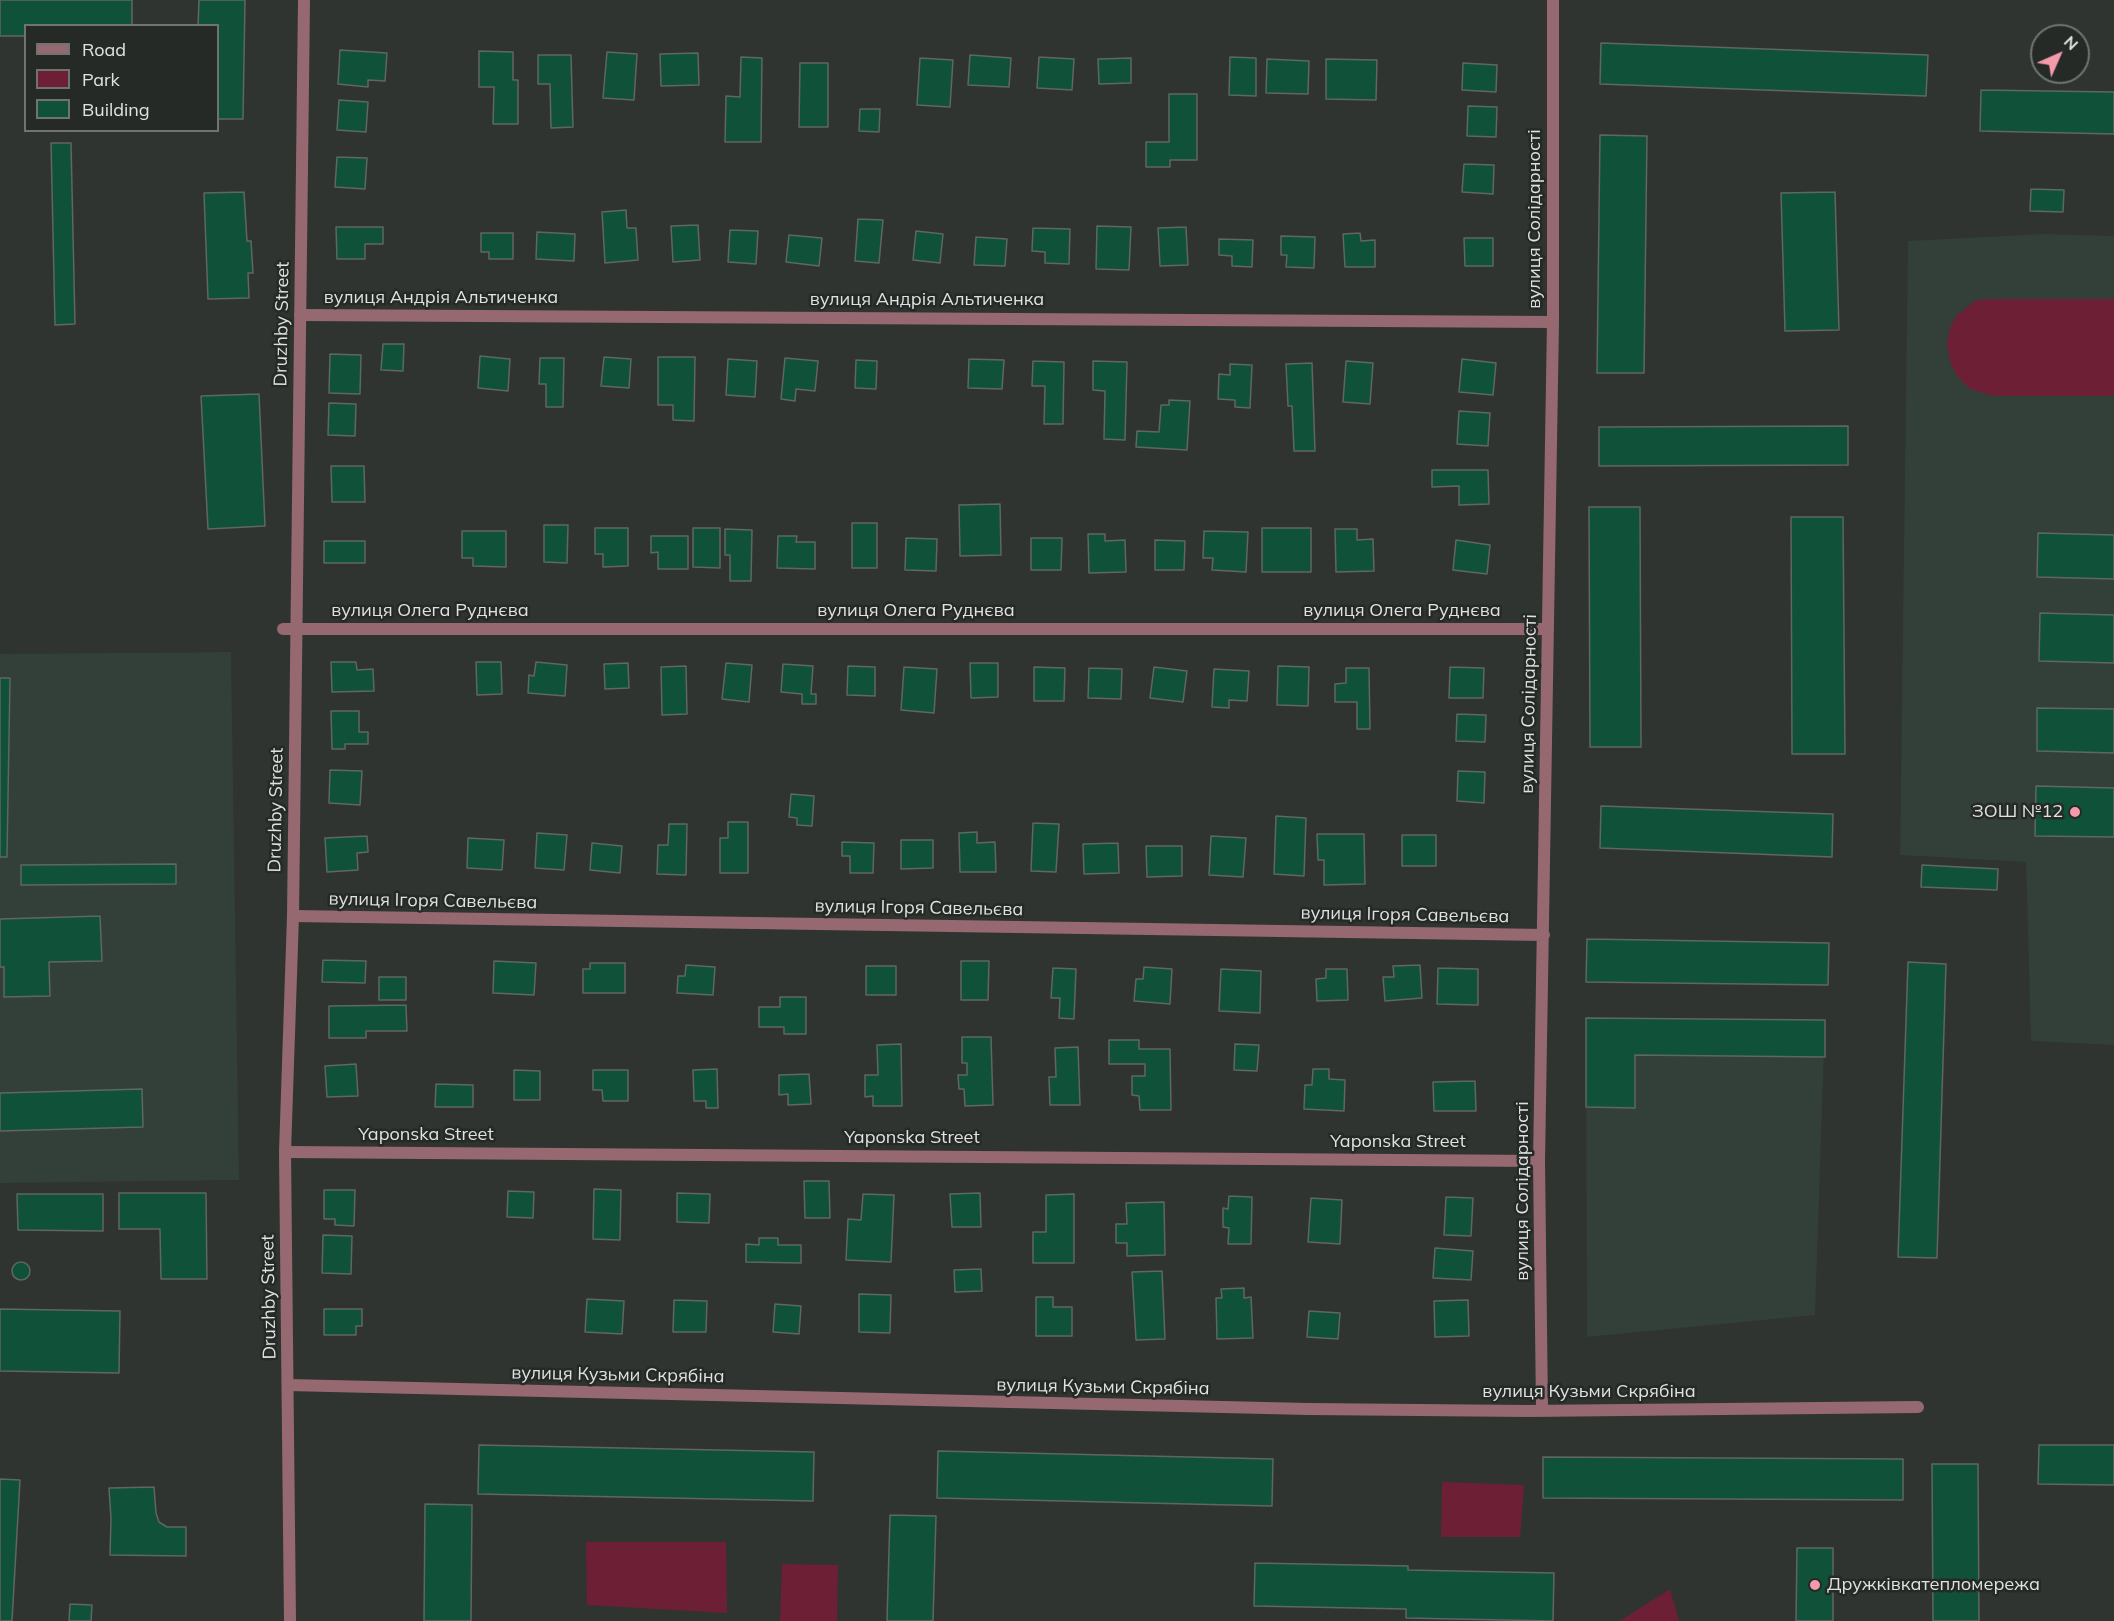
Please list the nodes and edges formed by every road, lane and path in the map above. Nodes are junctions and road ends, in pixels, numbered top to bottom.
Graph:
1 (304, 0) edge
2 (1553, 0) edge
3 (300, 315) junction
4 (1553, 322) junction
5 (283, 629) dead end
6 (297, 629) junction
7 (1548, 629) junction
8 (293, 916) junction
9 (1544, 935) junction
10 (285, 1152) junction
11 (1539, 1161) junction
12 (288, 1384) junction
13 (1918, 1407) dead end
14 (1542, 1409) dead end
15 (290, 1621) edge

1 - 3 street, Druzhby Street
2 - 4 street, вулиця Солідарності
3 - 4 street, вулиця Андрія Альтиченка
3 - 6 street, Druzhby Street
4 - 7 street, вулиця Солідарності
5 - 6 street, вулиця Олега Руднєва
6 - 7 street, вулиця Олега Руднєва
6 - 8 street, Druzhby Street
7 - 9 street, вулиця Солідарності
8 - 9 street, вулиця Ігоря Савельєва
8 - 10 street, Druzhby Street
9 - 11 street, вулиця Солідарності
10 - 11 street, Yaponska Street
10 - 12 street, Druzhby Street
11 - 14 street, вулиця Солідарності
12 - 13 street, вулиця Кузьми Скрябіна
12 - 15 street, Druzhby Street

